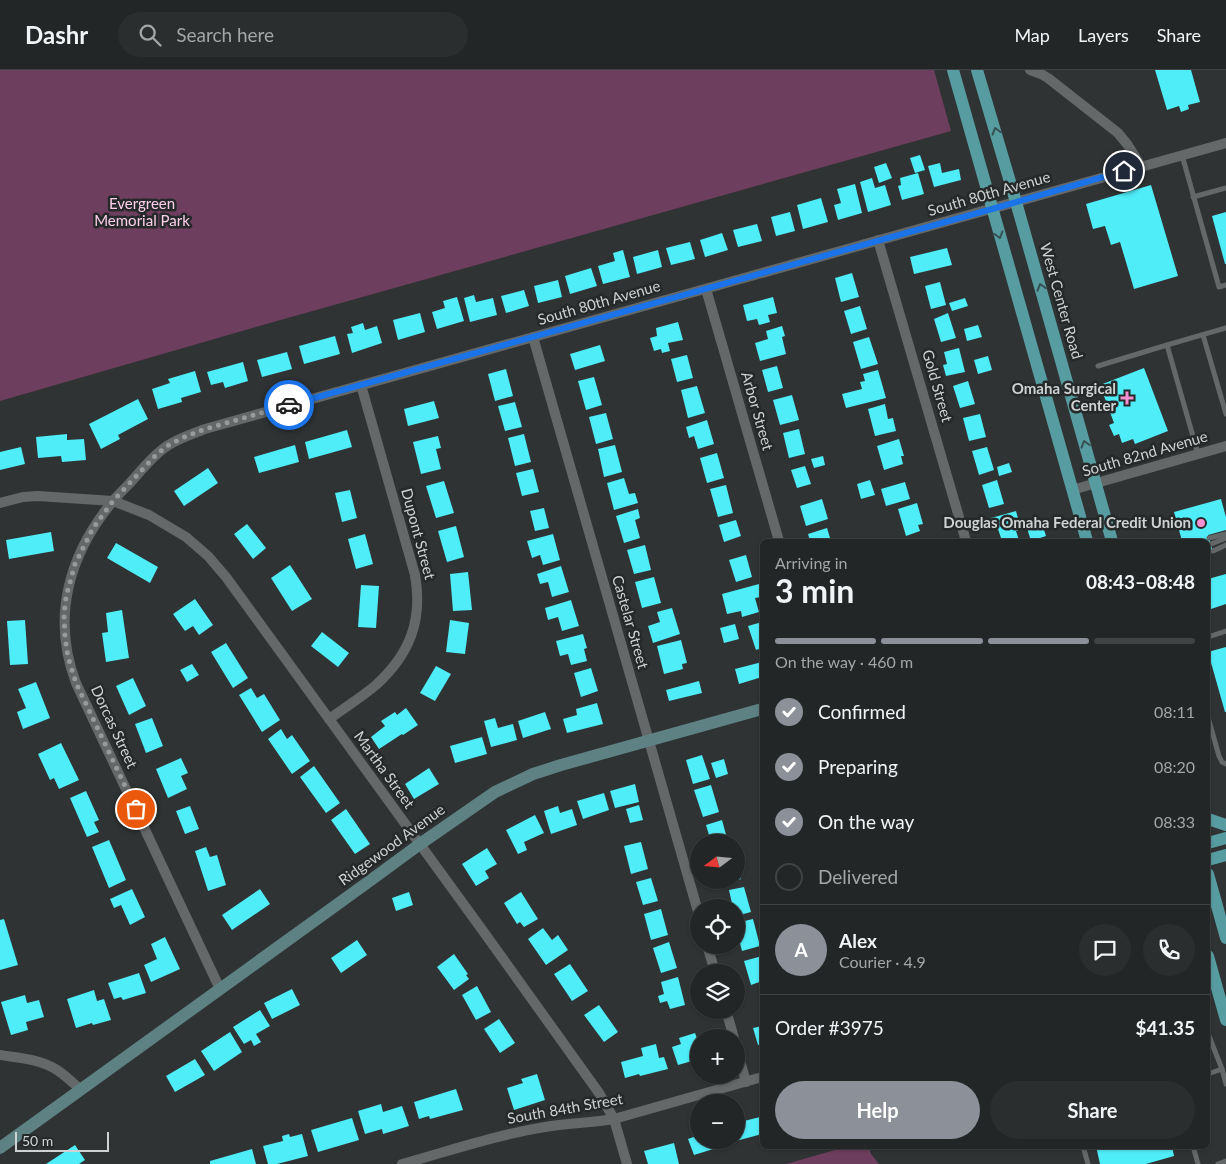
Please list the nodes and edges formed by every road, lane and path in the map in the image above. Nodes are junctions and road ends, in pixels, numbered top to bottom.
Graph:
1 (953, 70) edge
2 (977, 70) edge
3 (1030, 70) edge
4 (1226, 143) edge
5 (1182, 155) junction
6 (1141, 166) junction
7 (1226, 188) edge
8 (1194, 197) junction
9 (1016, 202) junction
10 (992, 209) junction
11 (878, 240) junction
12 (1226, 285) edge
13 (706, 289) junction
14 (1226, 328) edge
15 (1203, 334) junction
16 (533, 337) junction
17 (1167, 345) junction
18 (1098, 366) dead end
19 (361, 385) junction
20 (1226, 414) edge
21 (1226, 446) edge
22 (1198, 454) junction
23 (1096, 484) junction
24 (1072, 490) junction
25 (113, 501) junction
26 (0, 503) edge
27 (1226, 534) edge
28 (1226, 538) edge
29 (778, 539) edge
30 (965, 539) edge
31 (1086, 539) edge
32 (1111, 539) edge
33 (1226, 545) edge
34 (1213, 551) dead end
35 (1226, 631) edge
36 (1210, 636) edge
37 (760, 710) edge
38 (329, 719) junction
39 (1210, 724) edge
40 (649, 741) junction
41 (1226, 764) edge
42 (1210, 819) edge
43 (1226, 824) edge
44 (1226, 838) edge
45 (1210, 842) edge
46 (420, 844) junction
47 (1226, 855) edge
48 (1210, 859) edge
49 (1210, 881) edge
50 (694, 899) edge
51 (1226, 938) edge
52 (1211, 982) edge
53 (220, 989) junction
54 (1226, 1020) edge
55 (1210, 1039) edge
56 (0, 1055) edge
57 (1222, 1070) junction
58 (1210, 1073) edge
59 (745, 1078) edge
60 (760, 1078) edge
61 (746, 1082) junction
62 (1226, 1084) edge
63 (81, 1090) junction
64 (614, 1119) junction
65 (0, 1148) edge
66 (1084, 1149) edge
67 (1194, 1149) edge
68 (1226, 1161) edge
69 (402, 1164) edge
70 (627, 1164) edge
71 (1088, 1164) edge
72 (1198, 1164) edge
73 (1218, 1164) edge

1 - 10 main road
9 -> 2 main road, West Center Road
3 - 6 street
4 - 5 street, South 80th Avenue
5 - 6 street, South 80th Avenue
5 - 8 lane
6 - 9 street, South 80th Avenue
7 - 8 lane
8 - 12 lane
9 - 10 street, South 80th Avenue
23 -> 9 main road, West Center Road
10 - 11 street, South 80th Avenue
10 -> 24 main road
11 - 13 street, South 80th Avenue
11 - 30 street, Gold Street
13 - 16 street, South 80th Avenue
13 - 29 street, Arbor Street
14 - 15 lane
15 - 17 lane
15 - 20 lane
16 - 19 street, South 80th Avenue
16 - 40 street, Castelar Street
17 - 18 lane
17 - 22 lane
19 - 25 street, South 80th Avenue
19 - 38 street, Dupont Street
21 - 22 street, South 82nd Avenue
22 - 23 street, South 82nd Avenue
23 - 24 street, South 82nd Avenue
23 - 32 main road, West Center Road
24 - 31 main road
25 - 26 street
25 - 38 street, Martha Street
25 - 53 street, Dorcas Street
27 - 28 lane
33 - 34 lane
35 - 36 lane
37 - 40 main road, Ridgewood Avenue
38 - 46 street, Martha Street
39 - 41 lane
40 - 46 main road, Ridgewood Avenue
40 - 50 street, Castelar Street
42 - 43 main road
44 - 45 main road
46 - 53 main road, Ridgewood Avenue
46 - 64 street, Martha Street
47 - 48 main road
49 - 51 main road
52 - 54 main road
53 - 63 main road, Ridgewood Avenue
55 - 57 lane
56 - 63 street
57 - 58 lane
57 - 62 lane
59 - 61 street
60 - 61 street, South 84th Street
61 - 64 street, South 84th Street
63 - 65 main road, Ridgewood Avenue
64 - 69 street, South 84th Street
64 - 70 street
66 - 71 lane
67 - 72 lane
68 - 73 lane

